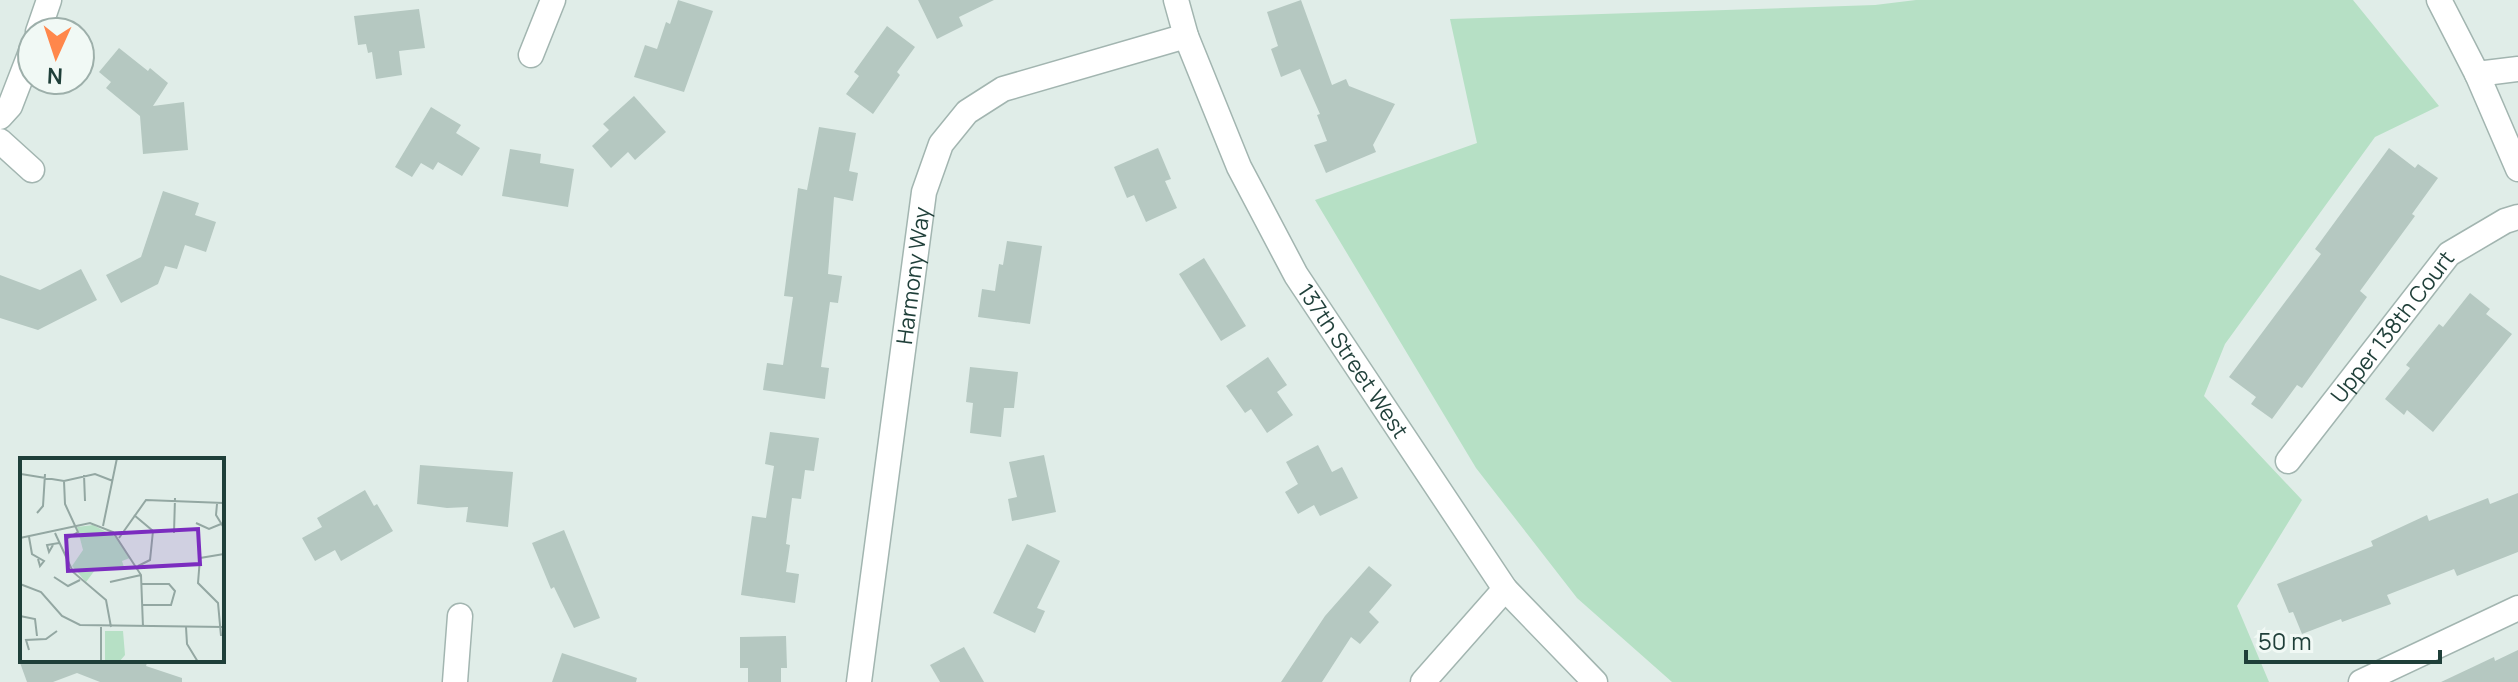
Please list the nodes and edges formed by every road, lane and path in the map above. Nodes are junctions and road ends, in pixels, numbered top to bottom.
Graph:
1 (553, 0) edge
2 (1176, 0) edge
3 (2439, 0) edge
4 (1186, 36) junction
5 (531, 55) dead end
6 (2518, 69) edge
7 (2477, 74) junction
8 (16, 90) edge
9 (0, 117) edge
10 (0, 141) edge
11 (2518, 169) edge
12 (32, 170) dead end
13 (2518, 217) edge
14 (2288, 461) dead end
15 (1505, 589) junction
16 (2518, 608) edge
17 (460, 616) dead end
18 (455, 682) edge
19 (859, 682) edge
20 (1423, 682) edge
21 (1595, 682) edge
22 (2361, 682) edge

1 - 5 street
2 - 4 street, 137th Street West
3 - 7 street
4 - 15 street, 137th Street West
4 - 19 street, Harmony Way
6 - 7 street
7 - 11 street
8 - 9 street
10 - 12 street
13 - 14 street, Upper 138th Court
15 - 20 street
15 - 21 street, 137th Street West
16 - 22 street
17 - 18 street

